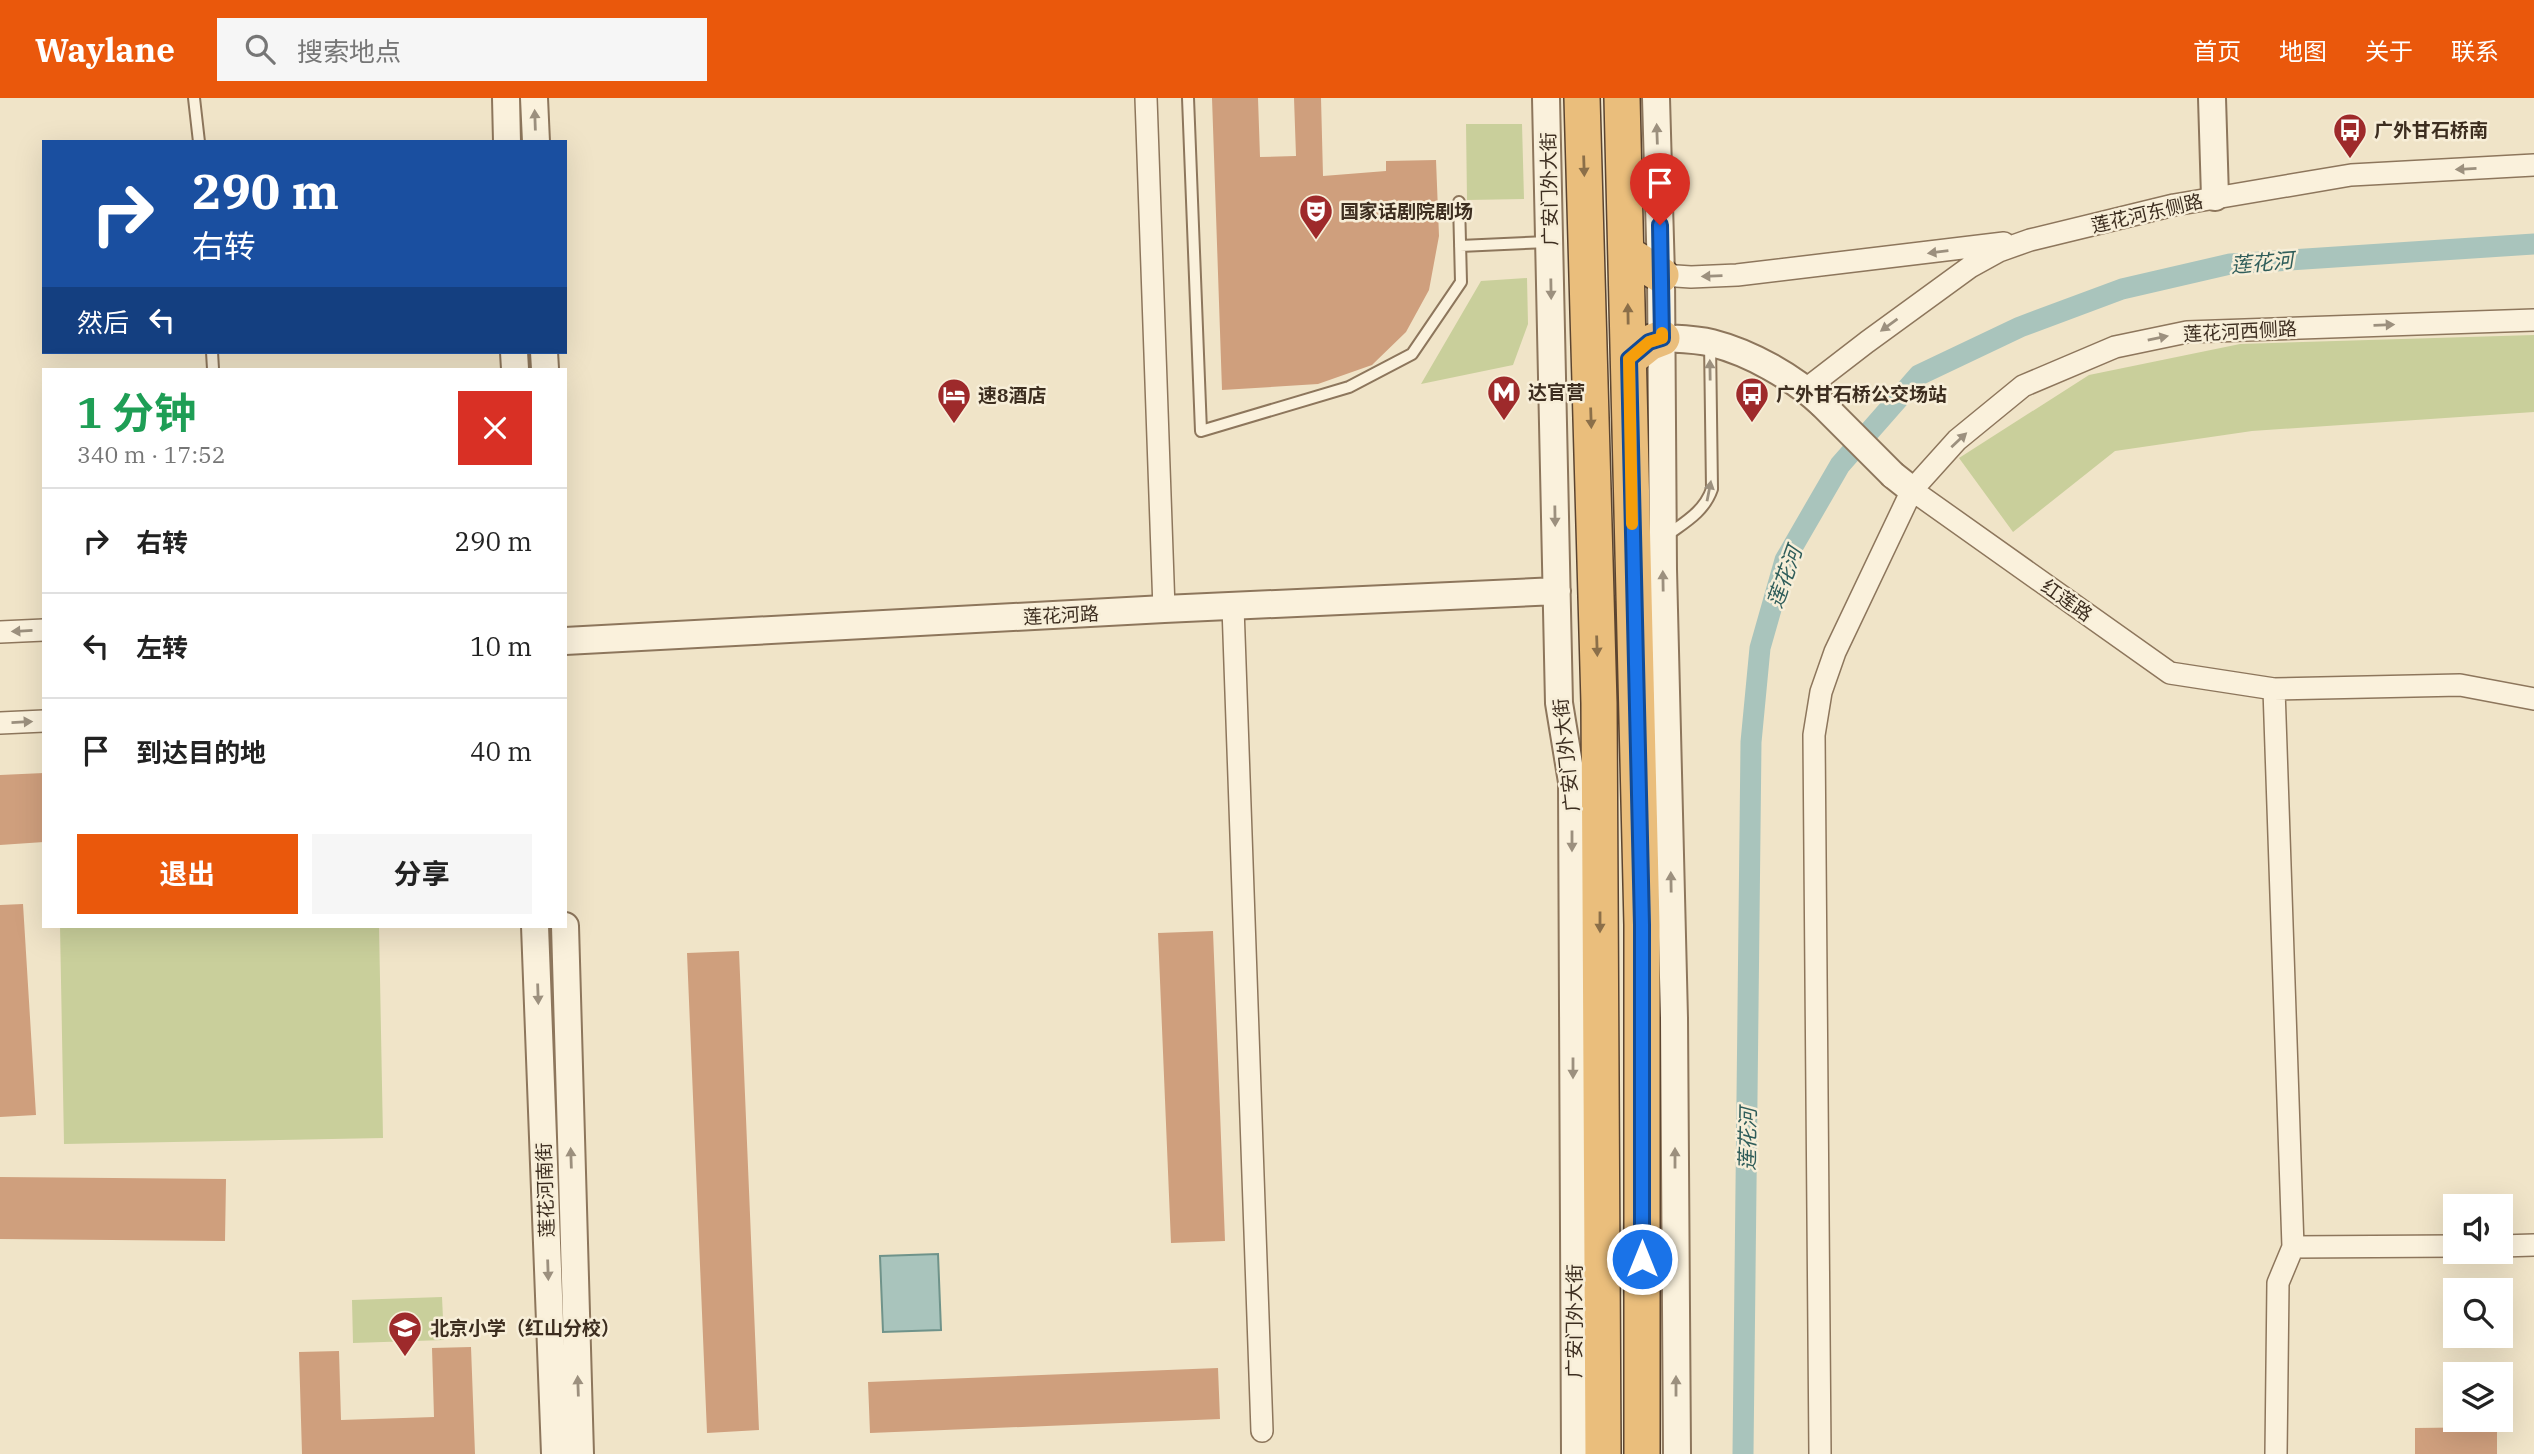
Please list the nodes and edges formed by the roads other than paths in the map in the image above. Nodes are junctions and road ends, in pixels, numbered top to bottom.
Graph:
1 (194, 98) edge
2 (506, 98) edge
3 (534, 98) edge
4 (1146, 98) edge
5 (1188, 98) edge
6 (1546, 98) edge
7 (1582, 98) edge
8 (1622, 98) edge
9 (1656, 98) edge
10 (2212, 98) edge
11 (199, 140) edge
12 (507, 140) edge
13 (536, 140) edge
14 (2534, 165) edge
15 (2215, 197) junction
16 (1459, 202) dead end
17 (2030, 240) junction
18 (1550, 242) junction
19 (1460, 246) junction
20 (1626, 253) junction
21 (1661, 275) junction
22 (2534, 320) edge
23 (1662, 338) junction
24 (1710, 342) junction
25 (1629, 359) junction
26 (1814, 397) junction
27 (1903, 483) junction
28 (1648, 538) junction
29 (1557, 591) junction
30 (1233, 607) junction
31 (1164, 609) junction
32 (42, 630) edge
33 (0, 632) edge
34 (567, 641) edge
35 (2274, 689) junction
36 (2534, 699) edge
37 (42, 721) edge
38 (0, 723) edge
39 (535, 928) edge
40 (565, 928) edge
41 (2513, 1245) edge
42 (2534, 1245) edge
43 (2443, 1246) edge
44 (2293, 1247) junction
45 (1262, 1431) dead end
46 (555, 1454) edge
47 (580, 1454) edge
48 (1575, 1454) edge
49 (1602, 1454) edge
50 (1642, 1454) edge
51 (1677, 1454) edge
52 (1820, 1454) edge
53 (2276, 1454) edge

1 - 11 lane
2 - 12 street
13 -> 3 street
4 - 31 street
5 - 19 lane
6 - 18 street, 广安门外大街
7 -> 49 highway, 广安门外大街
8 - 20 highway
21 -> 9 street
10 - 15 street
14 -> 15 street, 莲花河东侧路
15 - 17 street, 莲花河东侧路
16 - 19 lane
17 -> 21 street
17 -> 26 street, 莲花河东侧路
18 - 19 lane
18 -> 29 street, 广安门外大街
20 - 21 highway
25 -> 20 highway
21 - 23 street
27 -> 22 street, 莲花河西侧路
23 - 24 street, 红莲路
23 - 25 highway
23 - 28 street
24 - 26 street, 红莲路
28 -> 24 lane
25 - 28 highway
26 - 27 street, 红莲路, bridge
27 - 35 street, 红莲路
27 - 52 street, 莲花河西侧路
28 - 50 highway
51 -> 28 street
29 - 30 street, 莲花河路
29 -> 48 street, 广安门外大街
30 - 31 street, 莲花河路
30 - 45 street
31 - 34 street, 莲花河路
32 -> 33 street
35 - 36 street, 红莲路
35 - 44 street
38 -> 37 street
39 -> 46 street, 莲花河南街
47 -> 40 street, 莲花河南街
41 - 42 street
43 - 44 street
44 - 53 street

